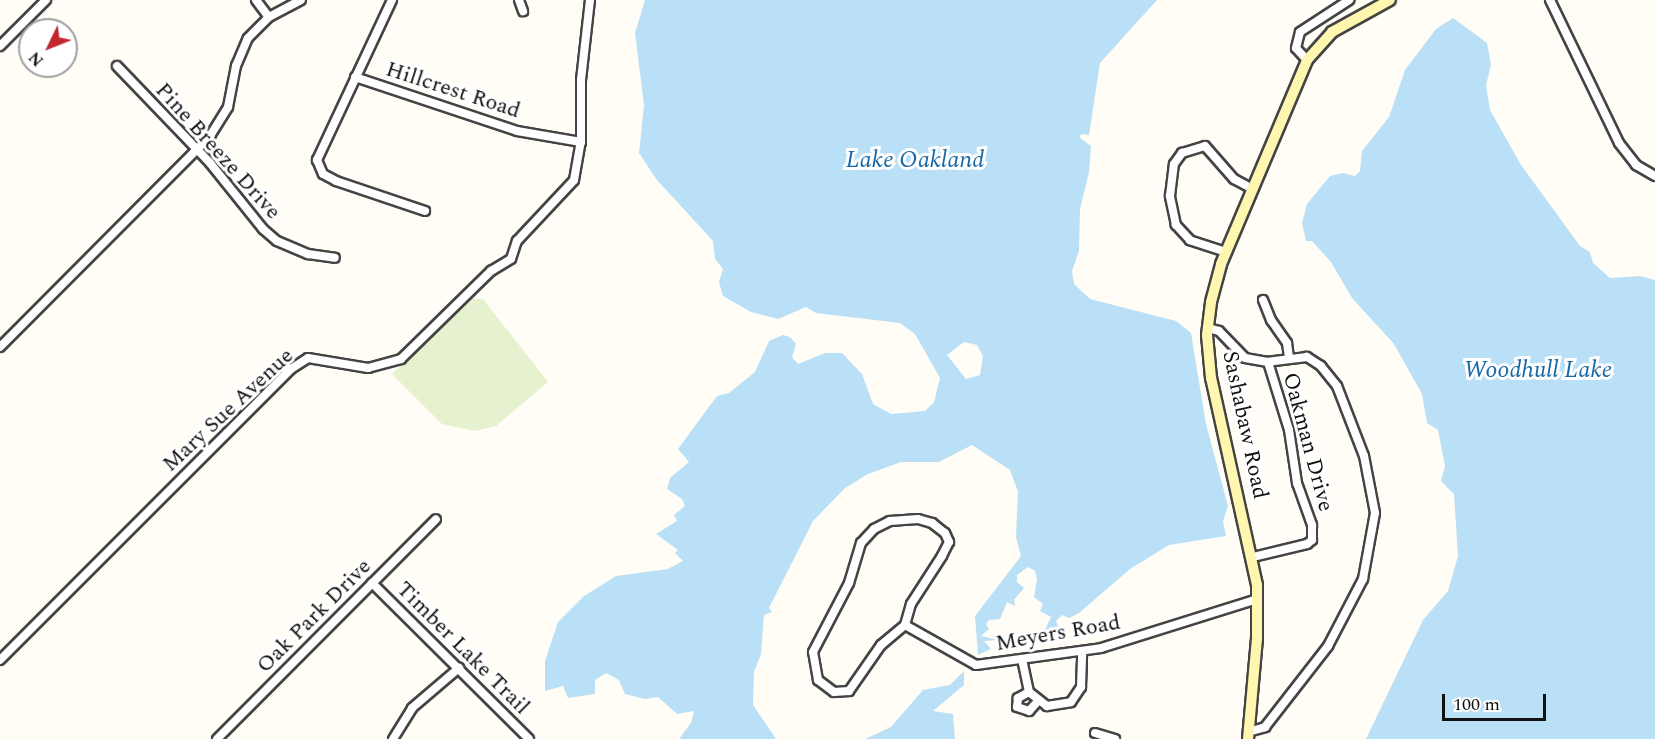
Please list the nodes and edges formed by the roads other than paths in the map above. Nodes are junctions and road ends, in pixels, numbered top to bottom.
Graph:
1 (46, 0) edge
2 (256, 0) edge
3 (300, 0) edge
4 (392, 0) edge
5 (519, 0) edge
6 (590, 0) edge
7 (1349, 0) edge
8 (1390, 0) edge
9 (1550, 0) edge
10 (1375, 3) edge
11 (523, 11) dead end
12 (269, 17) junction
13 (0, 46) edge
14 (1307, 60) junction
15 (117, 66) dead end
16 (355, 77) junction
17 (581, 142) junction
18 (198, 150) junction
19 (1655, 176) edge
20 (1251, 188) junction
21 (425, 211) dead end
22 (1226, 252) junction
23 (335, 258) dead end
24 (1263, 300) dead end
25 (1208, 328) junction
26 (0, 347) edge
27 (1289, 358) junction
28 (1268, 362) junction
29 (436, 519) dead end
30 (1252, 557) junction
31 (372, 583) junction
32 (1257, 599) junction
33 (905, 626) junction
34 (1082, 651) junction
35 (1022, 658) junction
36 (0, 660) edge
37 (459, 668) junction
38 (1029, 692) junction
39 (1037, 702) junction
40 (1095, 733) dead end
41 (1248, 736) edge
42 (218, 739) edge
43 (393, 739) edge
44 (530, 739) edge
45 (1115, 739) edge

1 - 13 street
2 - 12 street
3 - 12 street
4 - 16 street
5 - 11 street
6 - 17 street
7 - 14 street
8 - 10 street, Sashabaw Road
9 - 19 street
10 - 14 street, Sashabaw Road
12 - 18 street
14 - 20 street, Sashabaw Road
15 - 18 street, Pine Breeze Drive
16 - 17 street, Hillcrest Road
16 - 21 street
17 - 36 street, Mary Sue Avenue
18 - 23 street, Pine Breeze Drive
18 - 26 street
20 - 22 street, Sashabaw Road
20 - 22 street
22 - 25 street, Sashabaw Road
24 - 27 street
25 - 28 street, Oakman Drive
25 - 30 street, Sashabaw Road
27 - 28 street
27 - 41 street
28 - 30 street, Oakman Drive
29 - 31 street, Oak Park Drive
30 - 32 street, Sashabaw Road
31 - 37 street, Timber Lake Trail
31 - 42 street, Oak Park Drive
32 - 34 street, Meyers Road
32 - 41 street, Sashabaw Road
33 - 33 street
33 - 35 street, Meyers Road
34 - 35 street, Meyers Road
34 - 39 street
35 - 38 street
37 - 43 street
37 - 44 street, Timber Lake Trail
38 - 39 street
38 - 39 street
40 - 45 street

